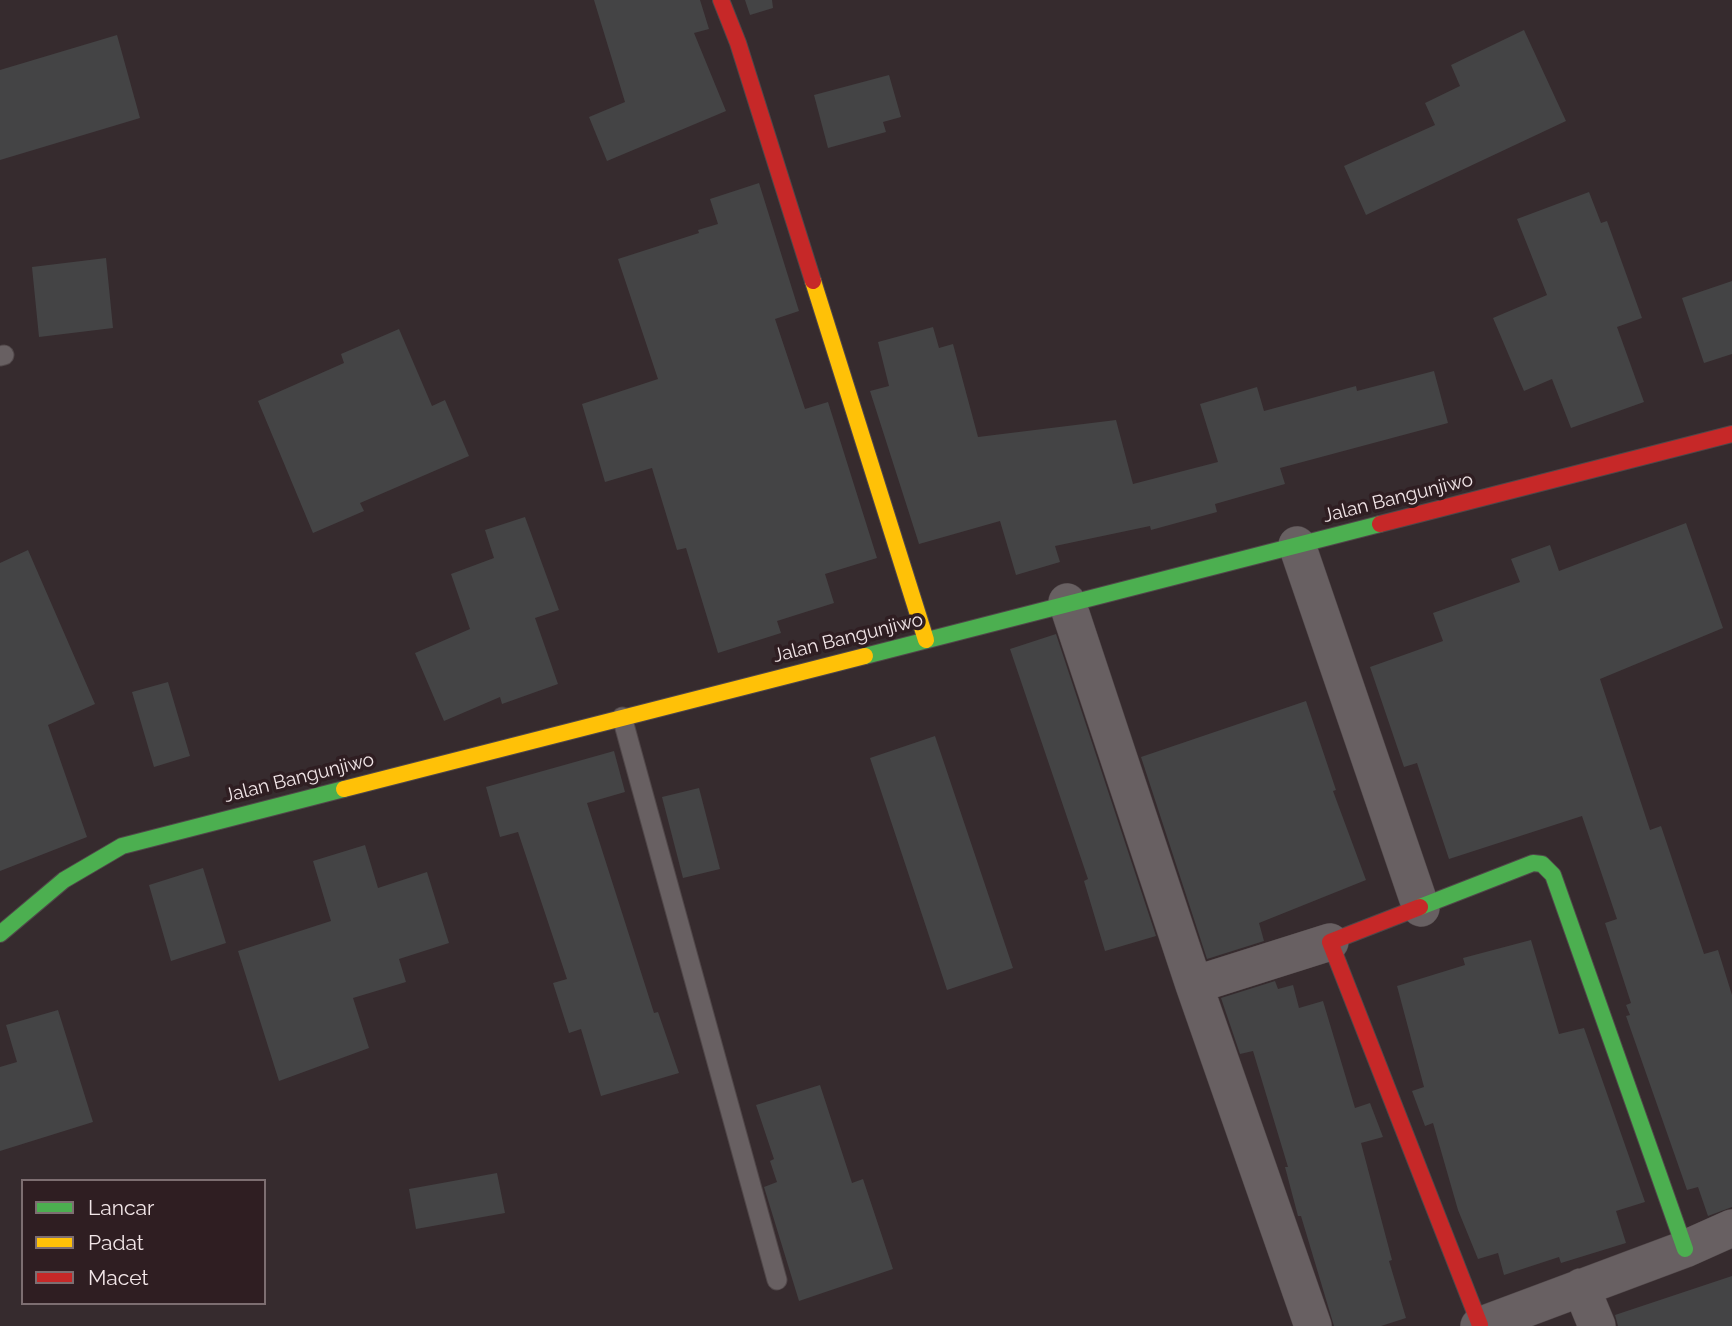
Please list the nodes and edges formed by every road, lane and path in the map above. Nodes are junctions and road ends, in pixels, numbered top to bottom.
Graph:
1 (721, 0) edge
2 (1732, 434) edge
3 (1297, 545) junction
4 (1067, 602) junction
5 (926, 640) junction
6 (622, 717) junction
7 (1421, 908) junction
8 (0, 934) edge
9 (1330, 942) junction
10 (1194, 985) junction
11 (1732, 1228) edge
12 (1685, 1249) junction
13 (777, 1280) dead end
14 (1581, 1287) junction
15 (1313, 1326) edge
16 (1480, 1326) edge
17 (1597, 1326) edge

1 - 5 main road
2 - 3 main road, Jalan Bangunjiwo
3 - 4 main road, Jalan Bangunjiwo
3 - 7 street
4 - 5 main road, Jalan Bangunjiwo
4 - 10 street
5 - 6 main road, Jalan Bangunjiwo
6 - 8 main road, Jalan Bangunjiwo
6 - 13 lane
7 - 9 main road
7 - 12 main road
9 - 10 street
9 - 16 main road
10 - 15 street
11 - 12 street
12 - 14 street
14 - 16 street
14 - 17 street

